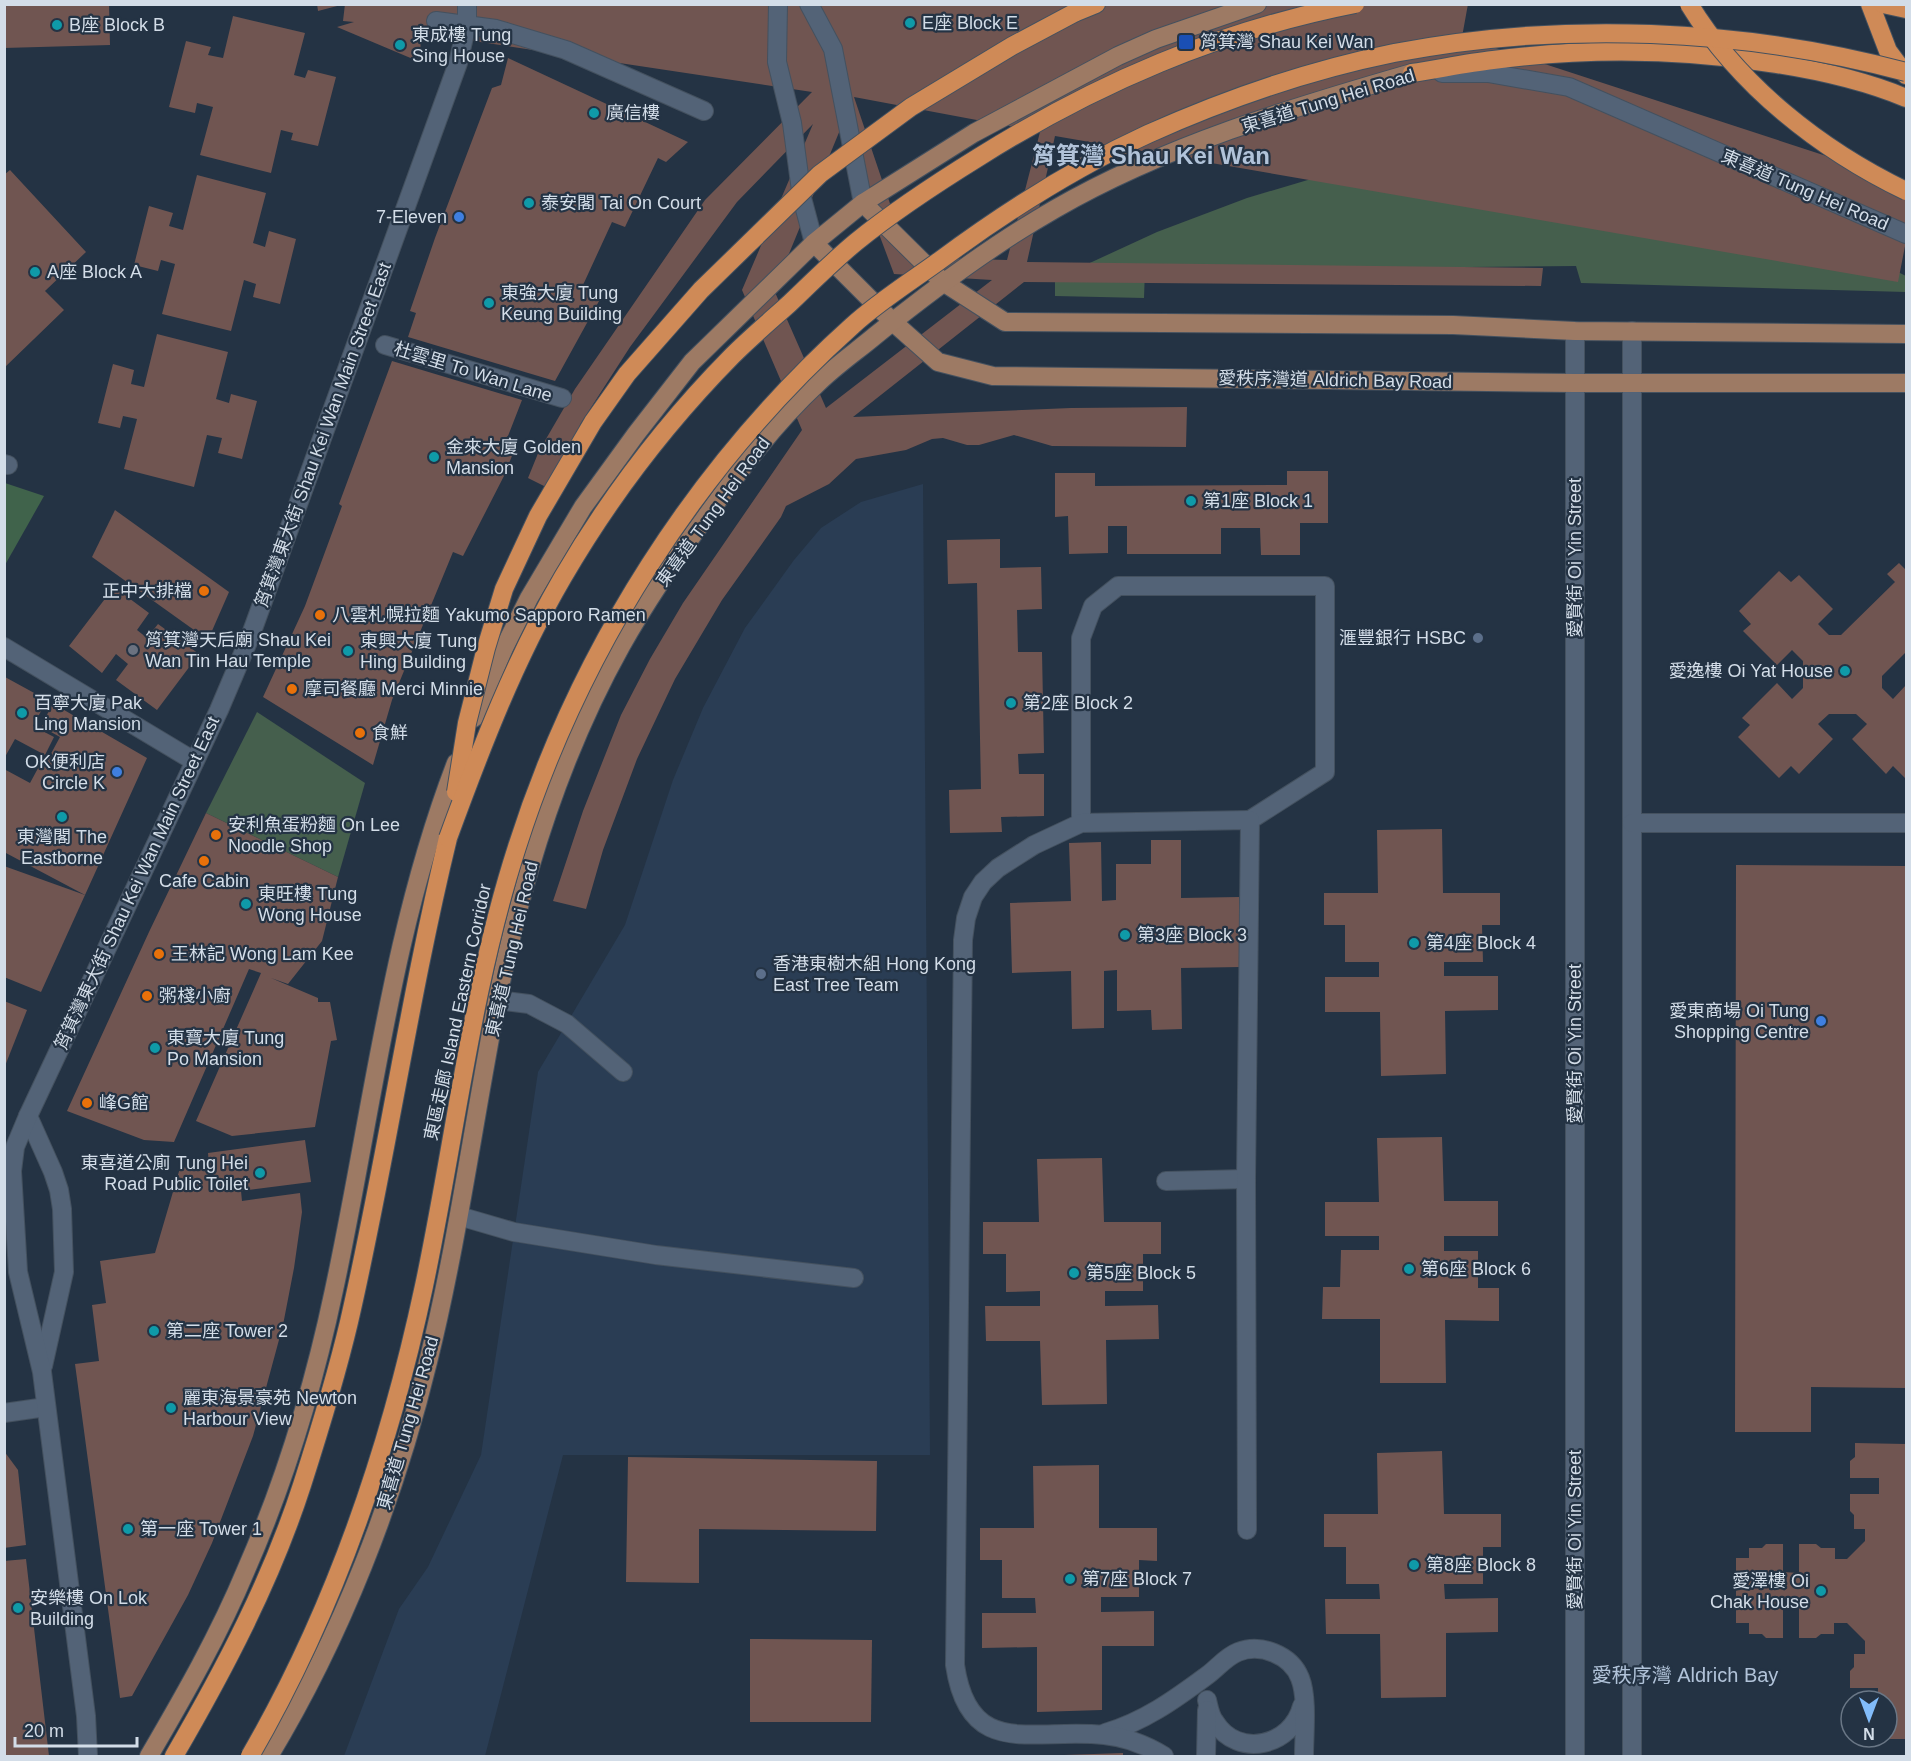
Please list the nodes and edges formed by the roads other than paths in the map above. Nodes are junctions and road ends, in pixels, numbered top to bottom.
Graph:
1 (467, 4) edge
2 (778, 4) edge
3 (809, 4) edge
4 (1096, 4) edge
5 (1257, 4) edge
6 (1355, 4) edge
7 (1689, 4) edge
8 (1870, 4) edge
9 (1883, 4) edge
10 (1906, 9) edge
11 (436, 21) dead end
12 (467, 24) junction
13 (1412, 73) junction
14 (1906, 74) edge
15 (1906, 98) edge
16 (704, 111) dead end
17 (1906, 191) edge
18 (863, 203) junction
19 (1906, 234) edge
20 (814, 243) junction
21 (943, 282) junction
22 (893, 322) junction
23 (1575, 332) junction
24 (1632, 332) junction
25 (1906, 334) edge
26 (385, 345) dead end
27 (1575, 383) junction
28 (1632, 383) junction
29 (1906, 383) edge
30 (562, 398) dead end
31 (4, 647) edge
32 (194, 761) junction
33 (1250, 820) junction
34 (1080, 823) junction
35 (1632, 823) junction
36 (1906, 823) edge
37 (448, 838) junction
38 (498, 1000) junction
39 (623, 1072) dead end
40 (28, 1116) junction
41 (1246, 1179) junction
42 (1166, 1181) dead end
43 (459, 1216) junction
44 (854, 1278) dead end
45 (42, 1372) junction
46 (46, 1407) junction
47 (4, 1413) edge
48 (1247, 1530) dead end
49 (1215, 1671) junction
50 (1207, 1700) junction
51 (1304, 1701) junction
52 (298, 1708) junction
53 (1102, 1734) junction
54 (1236, 1748) edge
55 (1267, 1750) edge
56 (88, 1756) edge
57 (149, 1756) edge
58 (174, 1756) edge
59 (250, 1756) edge
60 (269, 1756) edge
61 (282, 1756) edge
62 (1164, 1756) edge
63 (1206, 1756) edge
64 (1304, 1756) edge
65 (1575, 1756) edge
66 (1632, 1756) edge

1 - 12 street, 筲箕灣東大街 Shau Kei Wan Main Street East
2 - 20 street
3 - 18 street
4 - 37 highway, bridge
5 - 18 main road
6 - 37 highway, bridge
7 - 17 highway, bridge
8 - 14 highway
9 - 10 highway
11 - 12 street
12 - 16 street
12 - 32 street, 筲箕灣東大街 Shau Kei Wan Main Street East
13 - 15 highway
13 - 19 street, 東喜道 Tung Hei Road
13 - 21 main road, 東喜道 Tung Hei Road
14 - 59 highway, 東區走廊 Island Eastern Corridor, bridge
18 - 20 main road
18 - 21 main road
20 - 22 main road, 愛秩序灣道 Aldrich Bay Road
20 - 57 main road
21 - 22 main road, 東喜道 Tung Hei Road
21 - 23 main road
22 - 27 main road, 愛秩序灣道 Aldrich Bay Road
22 - 38 main road, 東喜道 Tung Hei Road
23 - 24 main road
23 - 27 street, 愛賢街 Oi Yin Street
24 - 25 main road
24 - 28 street
26 - 30 street, 杜雲里 To Wan Lane
27 - 28 main road, 愛秩序灣道 Aldrich Bay Road
27 - 65 street, 愛賢街 Oi Yin Street
28 - 29 main road, 愛秩序灣道 Aldrich Bay Road
28 - 35 street
31 - 32 street
32 - 40 street, 筲箕灣東大街 Shau Kei Wan Main Street East
33 - 34 street
33 - 34 street
33 - 41 street
34 - 53 street
35 - 36 street
35 - 66 street
37 - 58 highway
38 - 39 street
38 - 43 main road, 東喜道 Tung Hei Road
40 - 45 street, 筲箕灣東大街 Shau Kei Wan Main Street East
40 - 45 street, 筲箕灣東大街 Shau Kei Wan Main Street East
41 - 42 street
41 - 48 street
43 - 44 street
43 - 52 main road, 東喜道 Tung Hei Road
45 - 46 street, 筲箕灣東大街 Shau Kei Wan Main Street East
46 - 47 street
46 - 56 street, 筲箕灣東大街 Shau Kei Wan Main Street East
49 - 50 street
49 - 51 street
49 - 53 street
50 - 54 street
50 - 63 street
51 - 55 street
51 - 64 street
52 - 60 main road, 東喜道 Tung Hei Road
52 - 61 main road
53 - 62 street
54 - 55 street

